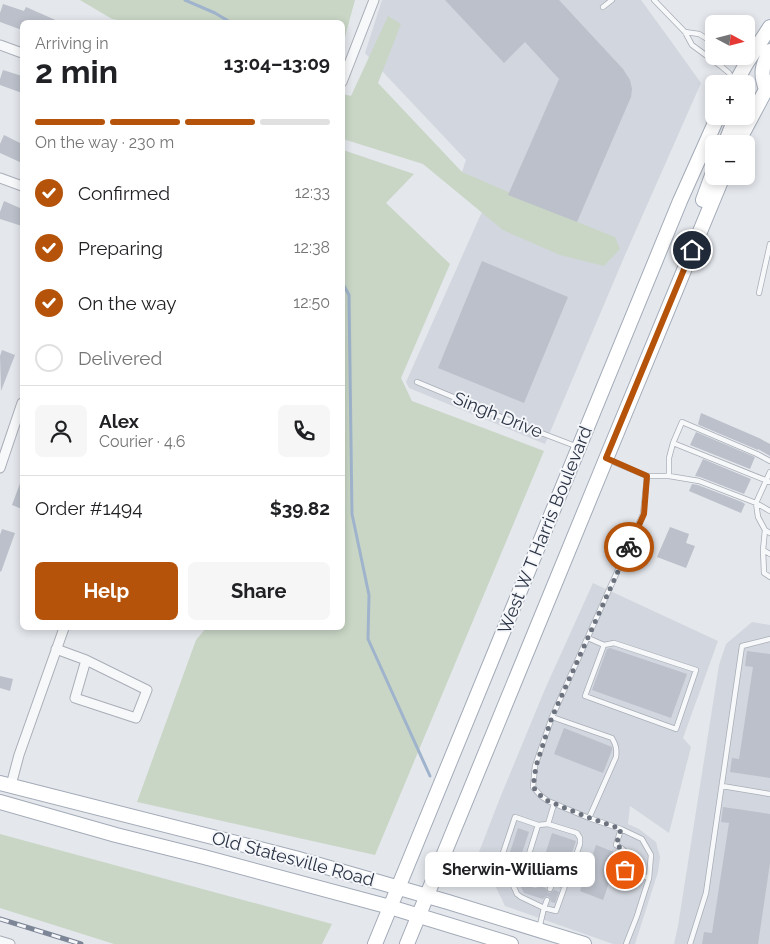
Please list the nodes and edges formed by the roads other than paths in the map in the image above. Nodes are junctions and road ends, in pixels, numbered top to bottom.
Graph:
1 (374, 0) edge
2 (612, 0) edge
3 (654, 0) edge
4 (603, 7) dead end
5 (770, 27) edge
6 (686, 32) junction
7 (705, 38) edge
8 (755, 44) edge
9 (0, 45) edge
10 (770, 51) edge
11 (20, 52) edge
12 (345, 74) edge
13 (729, 75) edge
14 (769, 88) edge
15 (714, 125) edge
16 (742, 135) edge
17 (0, 178) edge
18 (20, 185) edge
19 (709, 185) edge
20 (719, 185) edge
21 (770, 244) edge
22 (684, 268) junction
23 (759, 293) dead end
24 (416, 382) dead end
25 (20, 409) edge
26 (673, 443) junction
27 (579, 447) junction
28 (606, 458) junction
29 (770, 462) edge
30 (0, 468) edge
31 (770, 472) edge
32 (647, 476) junction
33 (669, 476) junction
34 (768, 482) edge
35 (756, 503) junction
36 (770, 511) edge
37 (768, 531) edge
38 (763, 550) junction
39 (770, 554) edge
40 (770, 577) edge
41 (63, 630) edge
42 (588, 638) junction
43 (770, 639) edge
44 (604, 645) junction
45 (56, 649) junction
46 (86, 660) junction
47 (552, 717) junction
48 (5, 784) edge
49 (722, 786) junction
50 (770, 794) edge
51 (0, 802) edge
52 (554, 804) junction
53 (590, 818) junction
54 (548, 824) junction
55 (538, 825) junction
56 (621, 829) junction
57 (508, 837) junction
58 (514, 839) dead end
59 (526, 842) dead end
60 (532, 844) junction
61 (503, 852) junction
62 (510, 853) dead end
63 (529, 854) junction
64 (522, 855) dead end
65 (532, 860) dead end
66 (649, 878) junction
67 (553, 882) junction
68 (535, 884) dead end
69 (565, 886) junction
70 (398, 888) junction
71 (550, 889) dead end
72 (530, 895) dead end
73 (427, 896) junction
74 (528, 900) junction
75 (547, 900) dead end
76 (390, 907) junction
77 (544, 908) junction
78 (419, 916) junction
79 (539, 930) junction
80 (0, 940) edge
81 (10, 944) edge
82 (375, 944) edge
83 (408, 944) edge
84 (511, 944) edge
85 (584, 944) edge
86 (626, 944) edge
87 (690, 944) edge

1 - 12 street
2 - 4 lane
3 - 6 lane
5 - 8 main road
6 - 7 lane
6 - 13 lane
9 - 11 street
10 - 14 main road
14 - 16 main road
15 - 27 main road, West W T Harris Boulevard
17 - 18 street
19 - 22 main road
20 - 22 main road, West W T Harris Boulevard
21 - 23 lane
22 - 28 main road, West W T Harris Boulevard
24 - 27 lane, Singh Drive
25 - 30 street
26 - 29 lane
26 - 33 lane
26 - 34 lane
27 - 70 main road, West W T Harris Boulevard
28 - 32 lane
28 - 73 main road, West W T Harris Boulevard
31 - 34 lane
32 - 33 lane
32 - 42 lane
33 - 35 lane
34 - 35 lane
35 - 36 lane
35 - 37 lane
37 - 38 lane
38 - 39 lane
38 - 40 lane
41 - 45 street
42 - 44 lane
42 - 47 lane
43 - 49 lane
44 - 44 lane
45 - 46 street
45 - 48 street
46 - 46 street
47 - 52 lane
47 - 53 lane
48 - 70 main road, Old Statesville Road
49 - 50 lane
49 - 87 lane
51 - 76 main road, Old Statesville Road
52 - 53 lane
52 - 54 lane
53 - 56 lane
54 - 55 lane
54 - 69 lane
55 - 57 lane
55 - 60 lane
56 - 66 lane
56 - 66 lane
57 - 58 lane
57 - 61 lane
59 - 60 lane
60 - 63 lane
61 - 62 lane
61 - 74 lane
63 - 64 lane
63 - 65 lane
66 - 86 lane
67 - 68 lane
67 - 69 lane
67 - 71 lane
69 - 77 lane
70 - 73 main road, Old Statesville Road
70 - 76 main road, West W T Harris Boulevard
72 - 74 lane
73 - 78 main road, West W T Harris Boulevard
73 - 79 main road, Old Statesville Road
74 - 77 lane
75 - 77 lane
76 - 78 main road, Old Statesville Road
76 - 82 main road, West W T Harris Boulevard
77 - 79 lane
78 - 83 main road, West W T Harris Boulevard
78 - 84 main road, Old Statesville Road
79 - 85 main road, Old Statesville Road
80 - 81 street

